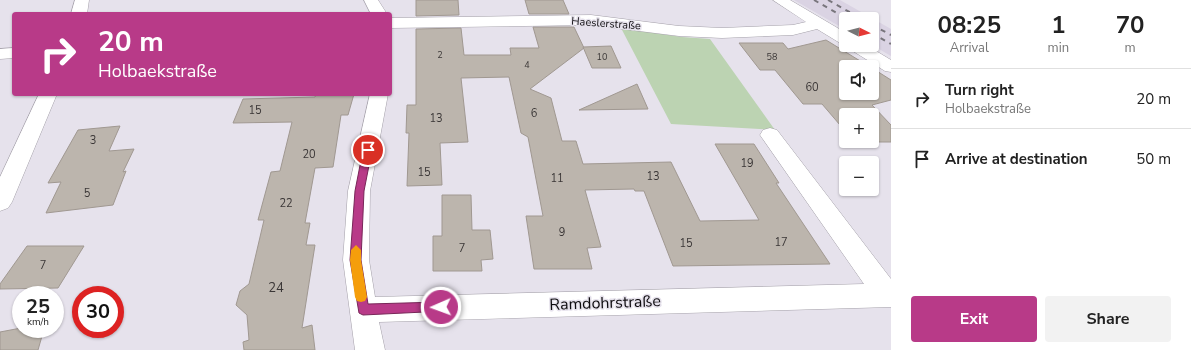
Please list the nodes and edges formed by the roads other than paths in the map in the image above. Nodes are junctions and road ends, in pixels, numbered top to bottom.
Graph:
1 (82, 0) edge
2 (372, 0) edge
3 (780, 0) edge
4 (79, 12) edge
5 (378, 12) edge
6 (392, 23) edge
7 (820, 24) junction
8 (839, 36) edge
9 (866, 52) edge
10 (12, 53) edge
11 (0, 54) edge
12 (891, 67) edge
13 (47, 96) edge
14 (379, 96) edge
15 (770, 135) dead end
16 (0, 202) edge
17 (889, 295) edge
18 (363, 310) junction
19 (370, 350) edge

1 - 4 street
2 - 5 street
3 - 7 street
6 - 7 street, Haeslerstraße
7 - 8 street
9 - 12 street
10 - 11 street
13 - 16 street
14 - 18 street
15 - 17 street, Ramdohrstraße
17 - 18 street, Ramdohrstraße
18 - 19 street

